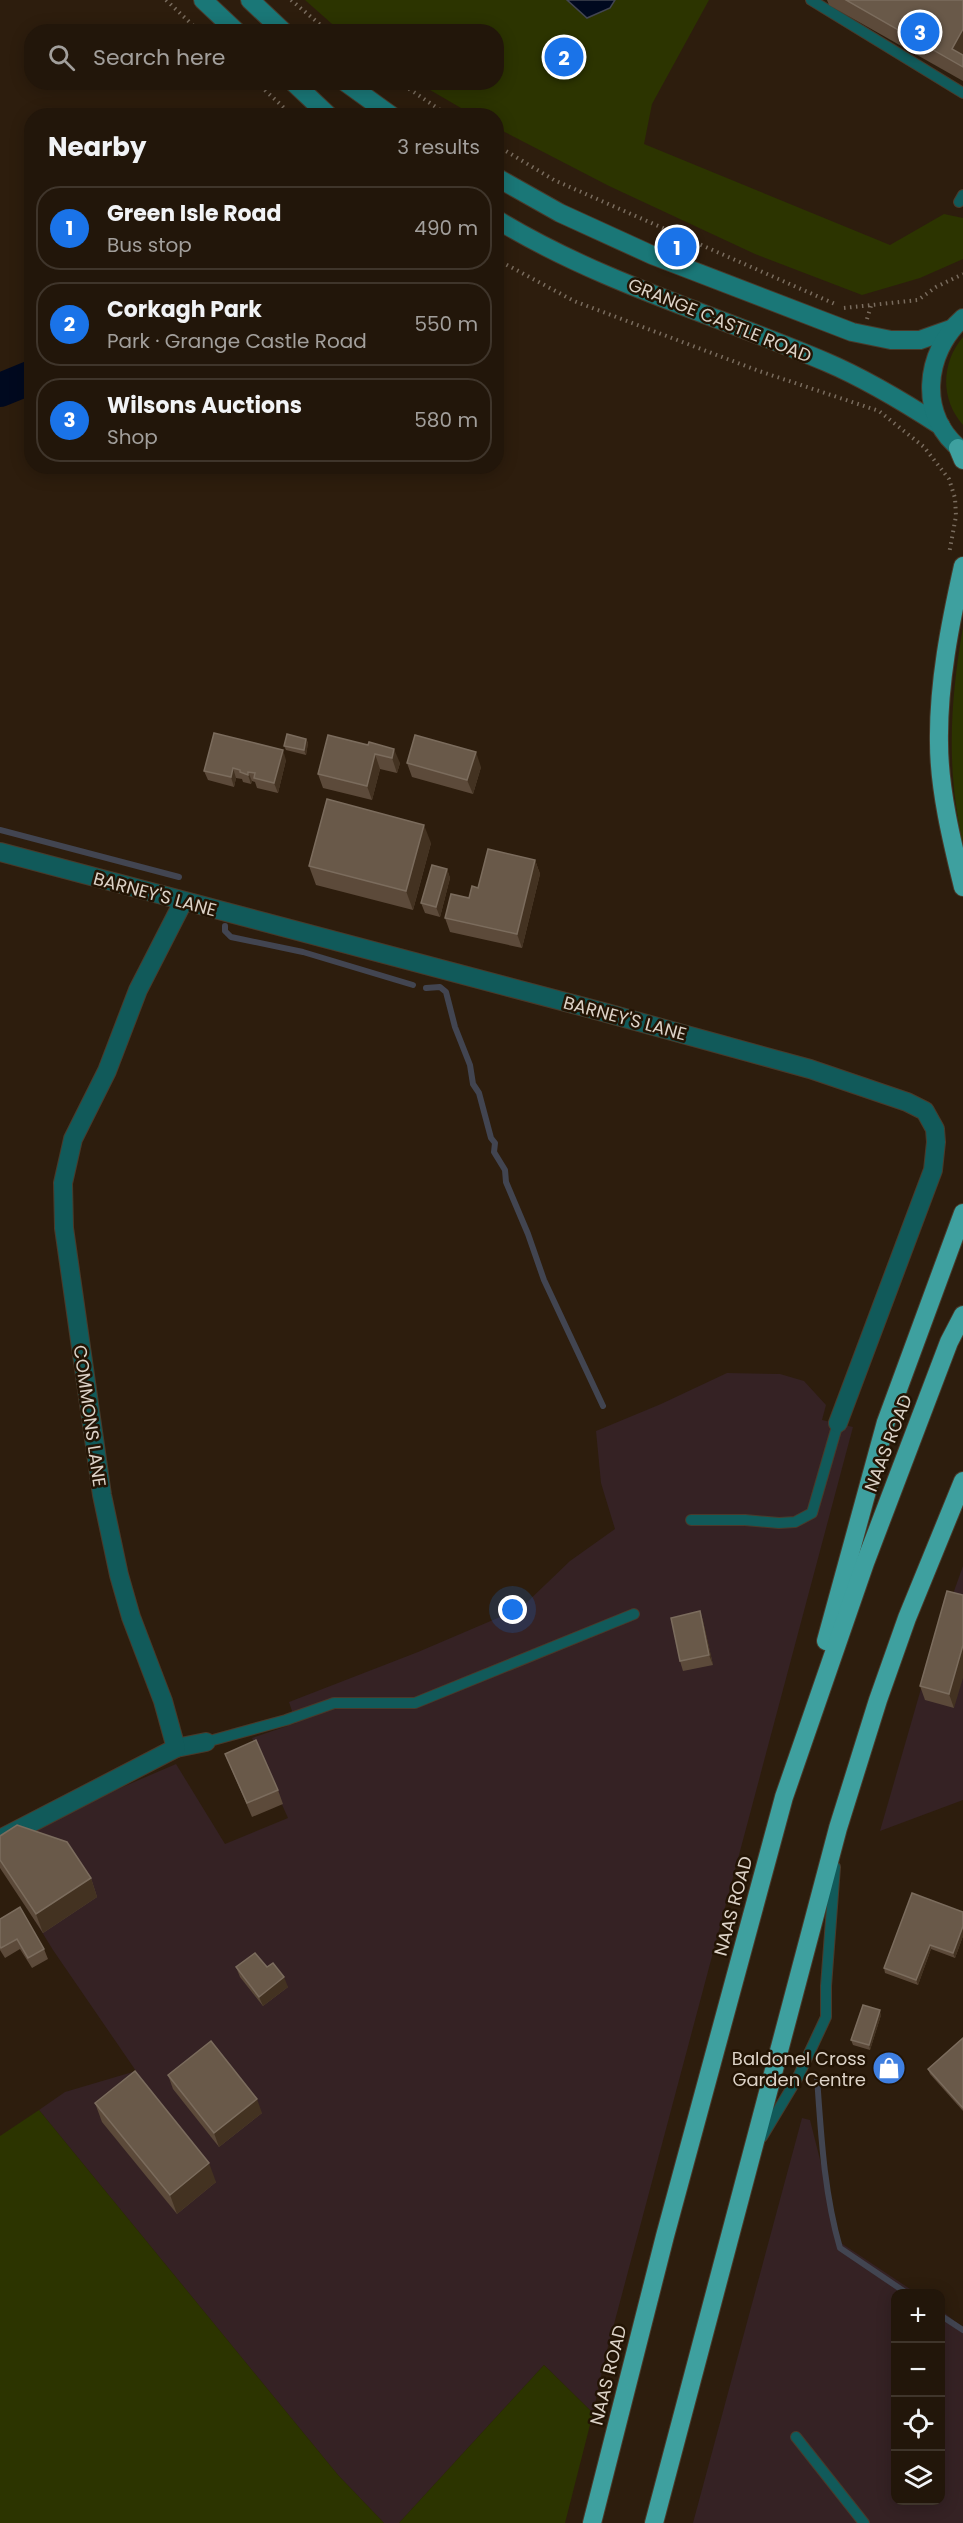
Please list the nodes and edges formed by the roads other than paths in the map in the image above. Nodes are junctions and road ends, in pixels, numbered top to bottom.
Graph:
1 (203, 0) edge
2 (250, 0) edge
3 (811, 0) edge
4 (228, 24) edge
5 (276, 24) edge
6 (301, 90) edge
7 (356, 90) edge
8 (963, 93) edge
9 (321, 108) edge
10 (381, 108) edge
11 (504, 182) edge
12 (504, 224) edge
13 (957, 324) edge
14 (941, 426) junction
15 (961, 453) edge
16 (956, 564) edge
17 (0, 852) edge
18 (963, 887) edge
19 (183, 902) junction
20 (963, 1213) edge
21 (963, 1315) edge
22 (838, 1423) joint
23 (963, 1481) edge
24 (691, 1520) dead end
25 (634, 1614) dead end
26 (206, 1742) joint
27 (176, 1748) junction
28 (784, 1797) junction
29 (838, 1827) junction
30 (0, 1839) edge
31 (749, 2158) junction
32 (796, 2437) dead end
33 (592, 2523) edge
34 (654, 2523) edge
35 (864, 2523) edge

1 - 4 main road
2 - 5 main road
3 - 8 lane
6 - 9 main road
7 - 10 main road
11 - 13 main road, GRANGE CASTLE ROAD
12 - 14 main road, GRANGE CASTLE ROAD
13 - 14 main road, GRANGE CASTLE ROAD
14 - 15 main road, GRANGE CASTLE ROAD
16 - 18 highway
17 - 19 street, BARNEY'S LANE
19 - 22 street, BARNEY'S LANE
19 - 27 street, COMMONS LANE
20 - 28 highway
21 - 28 highway, NAAS ROAD
22 - 24 lane
23 - 29 highway
25 - 26 lane
26 - 27 street
27 - 30 street
28 - 33 highway, NAAS ROAD
29 - 31 highway
29 - 31 lane
31 - 34 highway
32 - 35 lane

